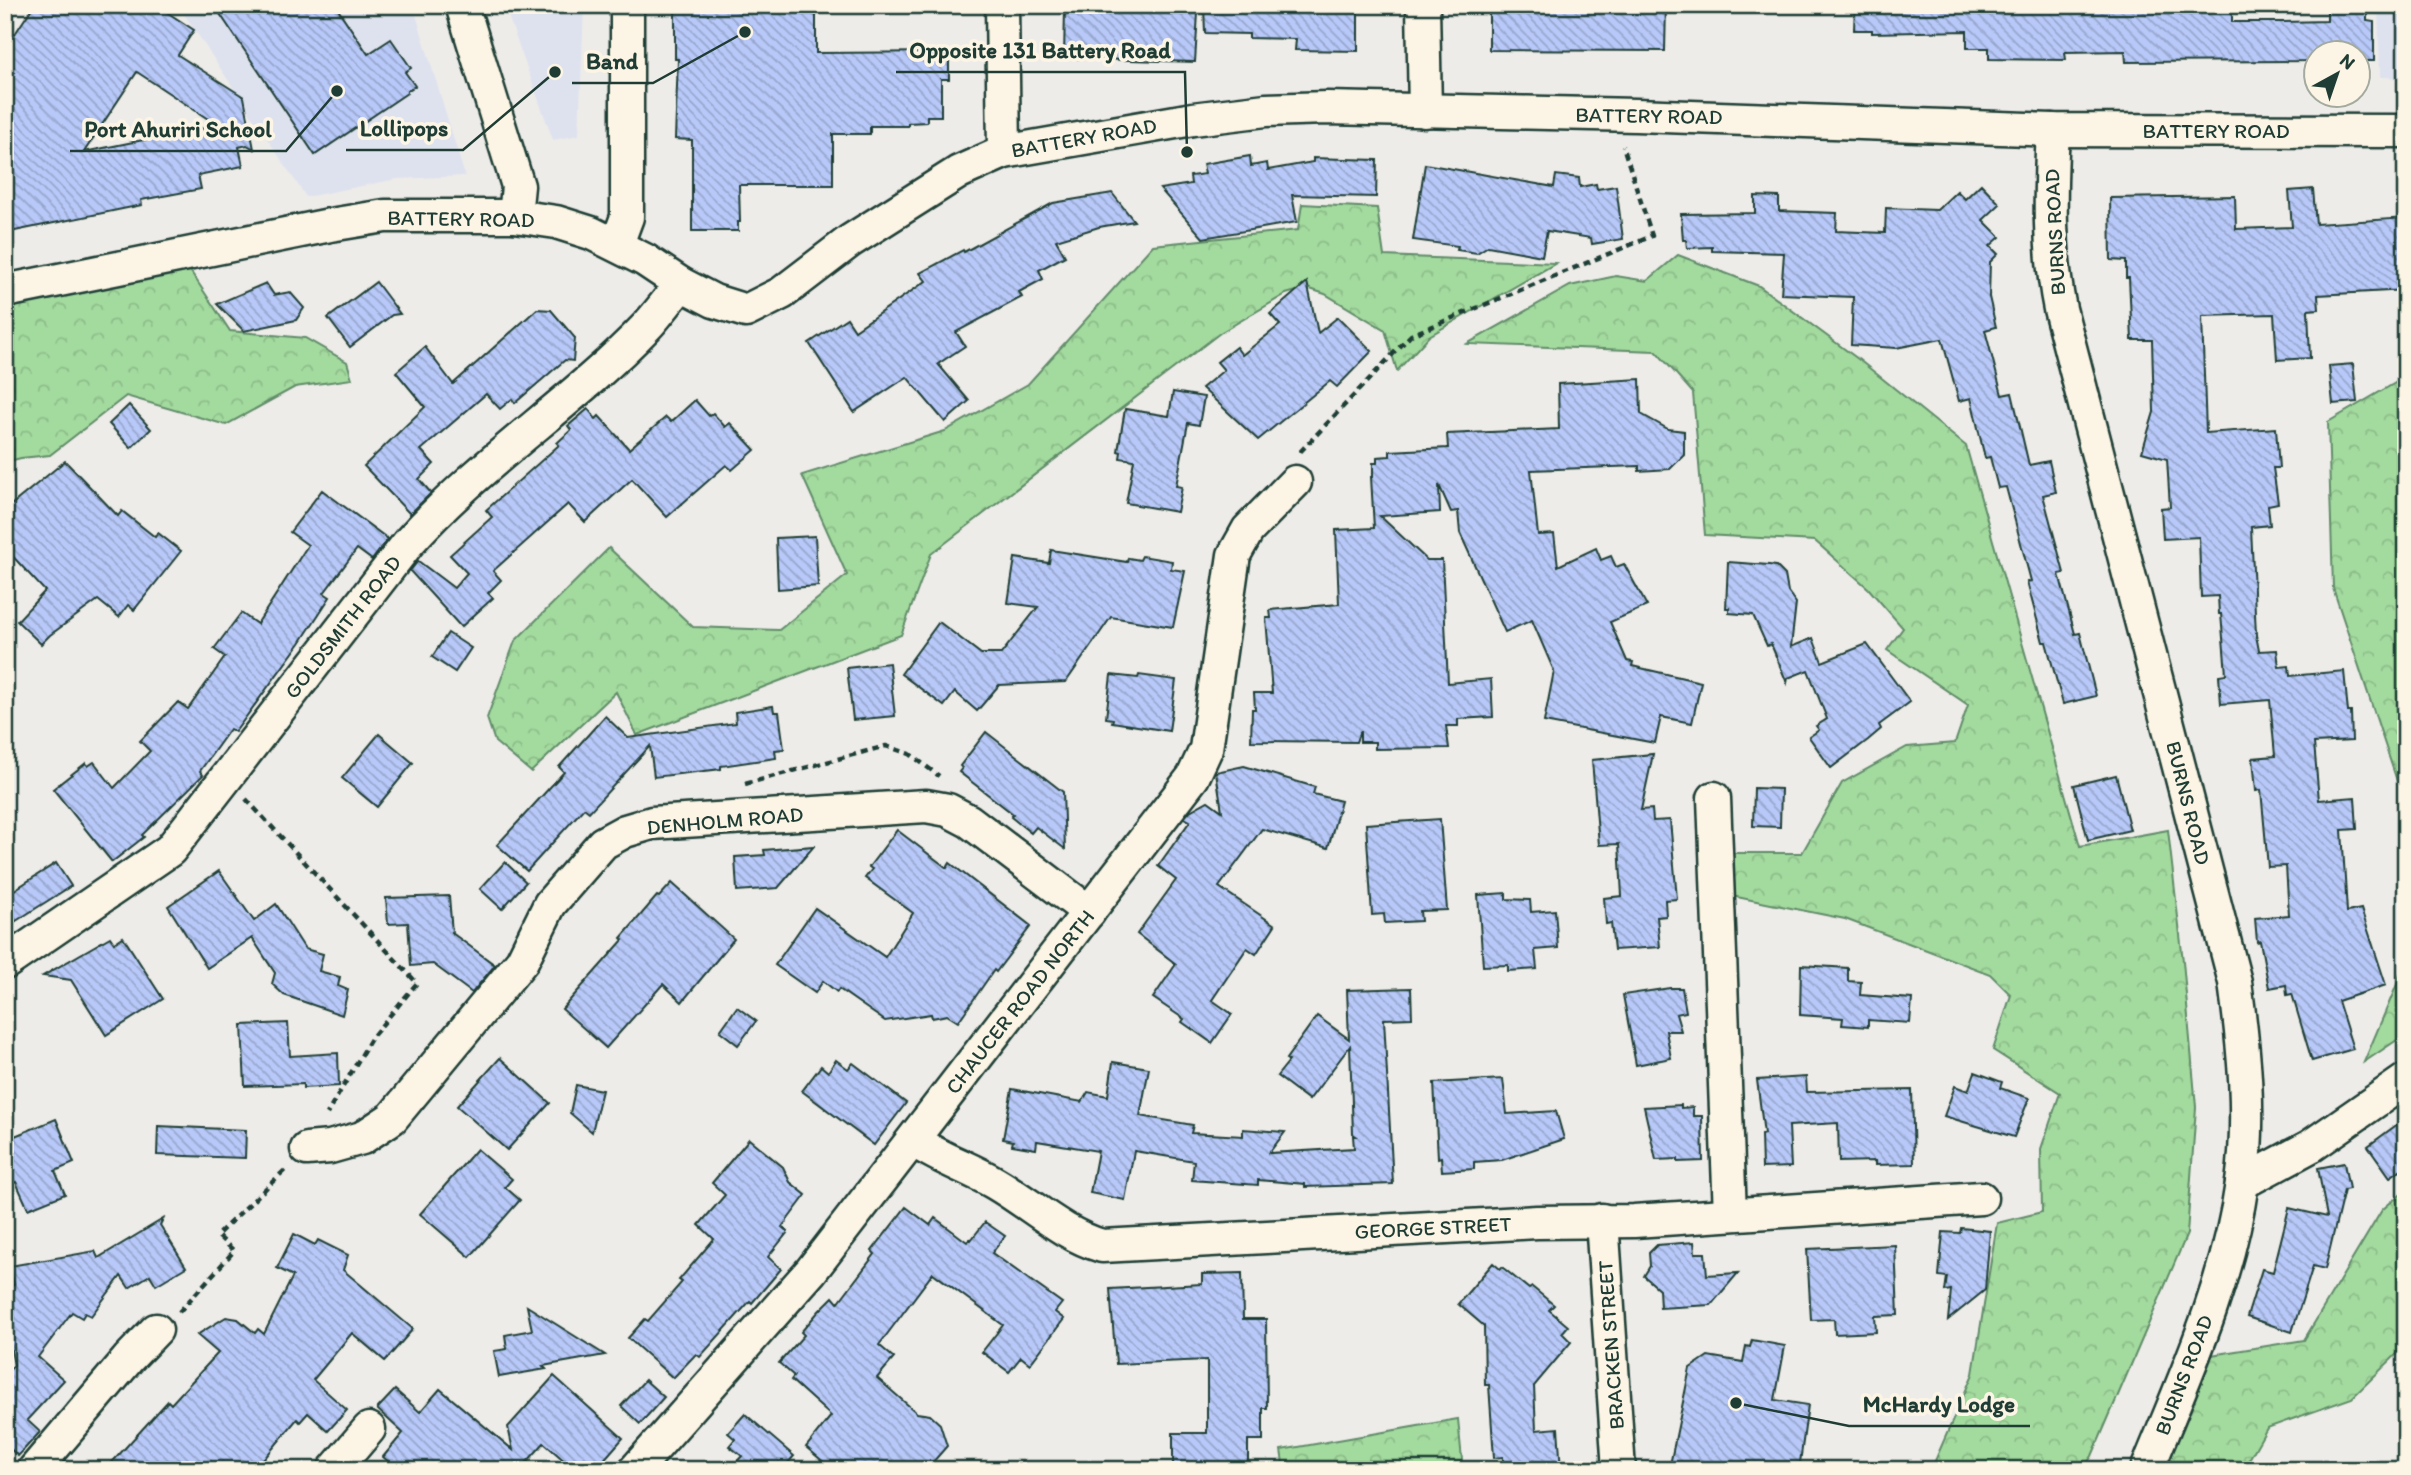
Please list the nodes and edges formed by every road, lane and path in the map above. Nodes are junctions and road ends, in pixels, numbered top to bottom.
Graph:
1 (462, 5) edge
2 (627, 5) edge
3 (1002, 5) edge
4 (1423, 5) edge
5 (1426, 111) junction
6 (1613, 115) junction
7 (2053, 130) junction
8 (2406, 131) edge
9 (1004, 152) junction
10 (515, 216) junction
11 (617, 244) junction
12 (681, 284) junction
13 (5, 291) edge
14 (1295, 482) joint
15 (226, 778) junction
16 (943, 779) dead end
17 (741, 785) dead end
18 (1714, 798) dead end
19 (1089, 912) junction
20 (5, 963) edge
21 (2406, 1080) edge
22 (913, 1140) junction
23 (307, 1149) junction
24 (2242, 1183) junction
25 (1981, 1199) dead end
26 (1730, 1214) junction
27 (1602, 1220) junction
28 (156, 1330) joint
29 (369, 1429) dead end
30 (34, 1470) edge
31 (334, 1470) edge
32 (635, 1470) edge
33 (1619, 1470) edge
34 (2147, 1470) edge

1 - 10 street
2 - 11 street
3 - 9 street
4 - 5 street
5 - 6 street, BATTERY ROAD
5 - 9 street, BATTERY ROAD
6 - 7 street, BATTERY ROAD
6 - 14 path
7 - 8 street, BATTERY ROAD
7 - 24 street, BURNS ROAD
9 - 12 street, BATTERY ROAD
10 - 11 street, BATTERY ROAD
10 - 13 street, BATTERY ROAD
11 - 12 street, BATTERY ROAD
12 - 15 street, GOLDSMITH ROAD
14 - 19 street, CHAUCER ROAD NORTH
15 - 20 street, GOLDSMITH ROAD
15 - 23 path
16 - 17 path
18 - 26 street
19 - 22 street, CHAUCER ROAD NORTH
19 - 23 street, DENHOLM ROAD
21 - 24 street
22 - 27 street, GEORGE STREET
22 - 32 street, CHAUCER ROAD NORTH
23 - 28 path
24 - 34 street, BURNS ROAD
25 - 26 street, GEORGE STREET
26 - 27 street, GEORGE STREET
27 - 33 street, BRACKEN STREET
28 - 30 street
29 - 31 street

